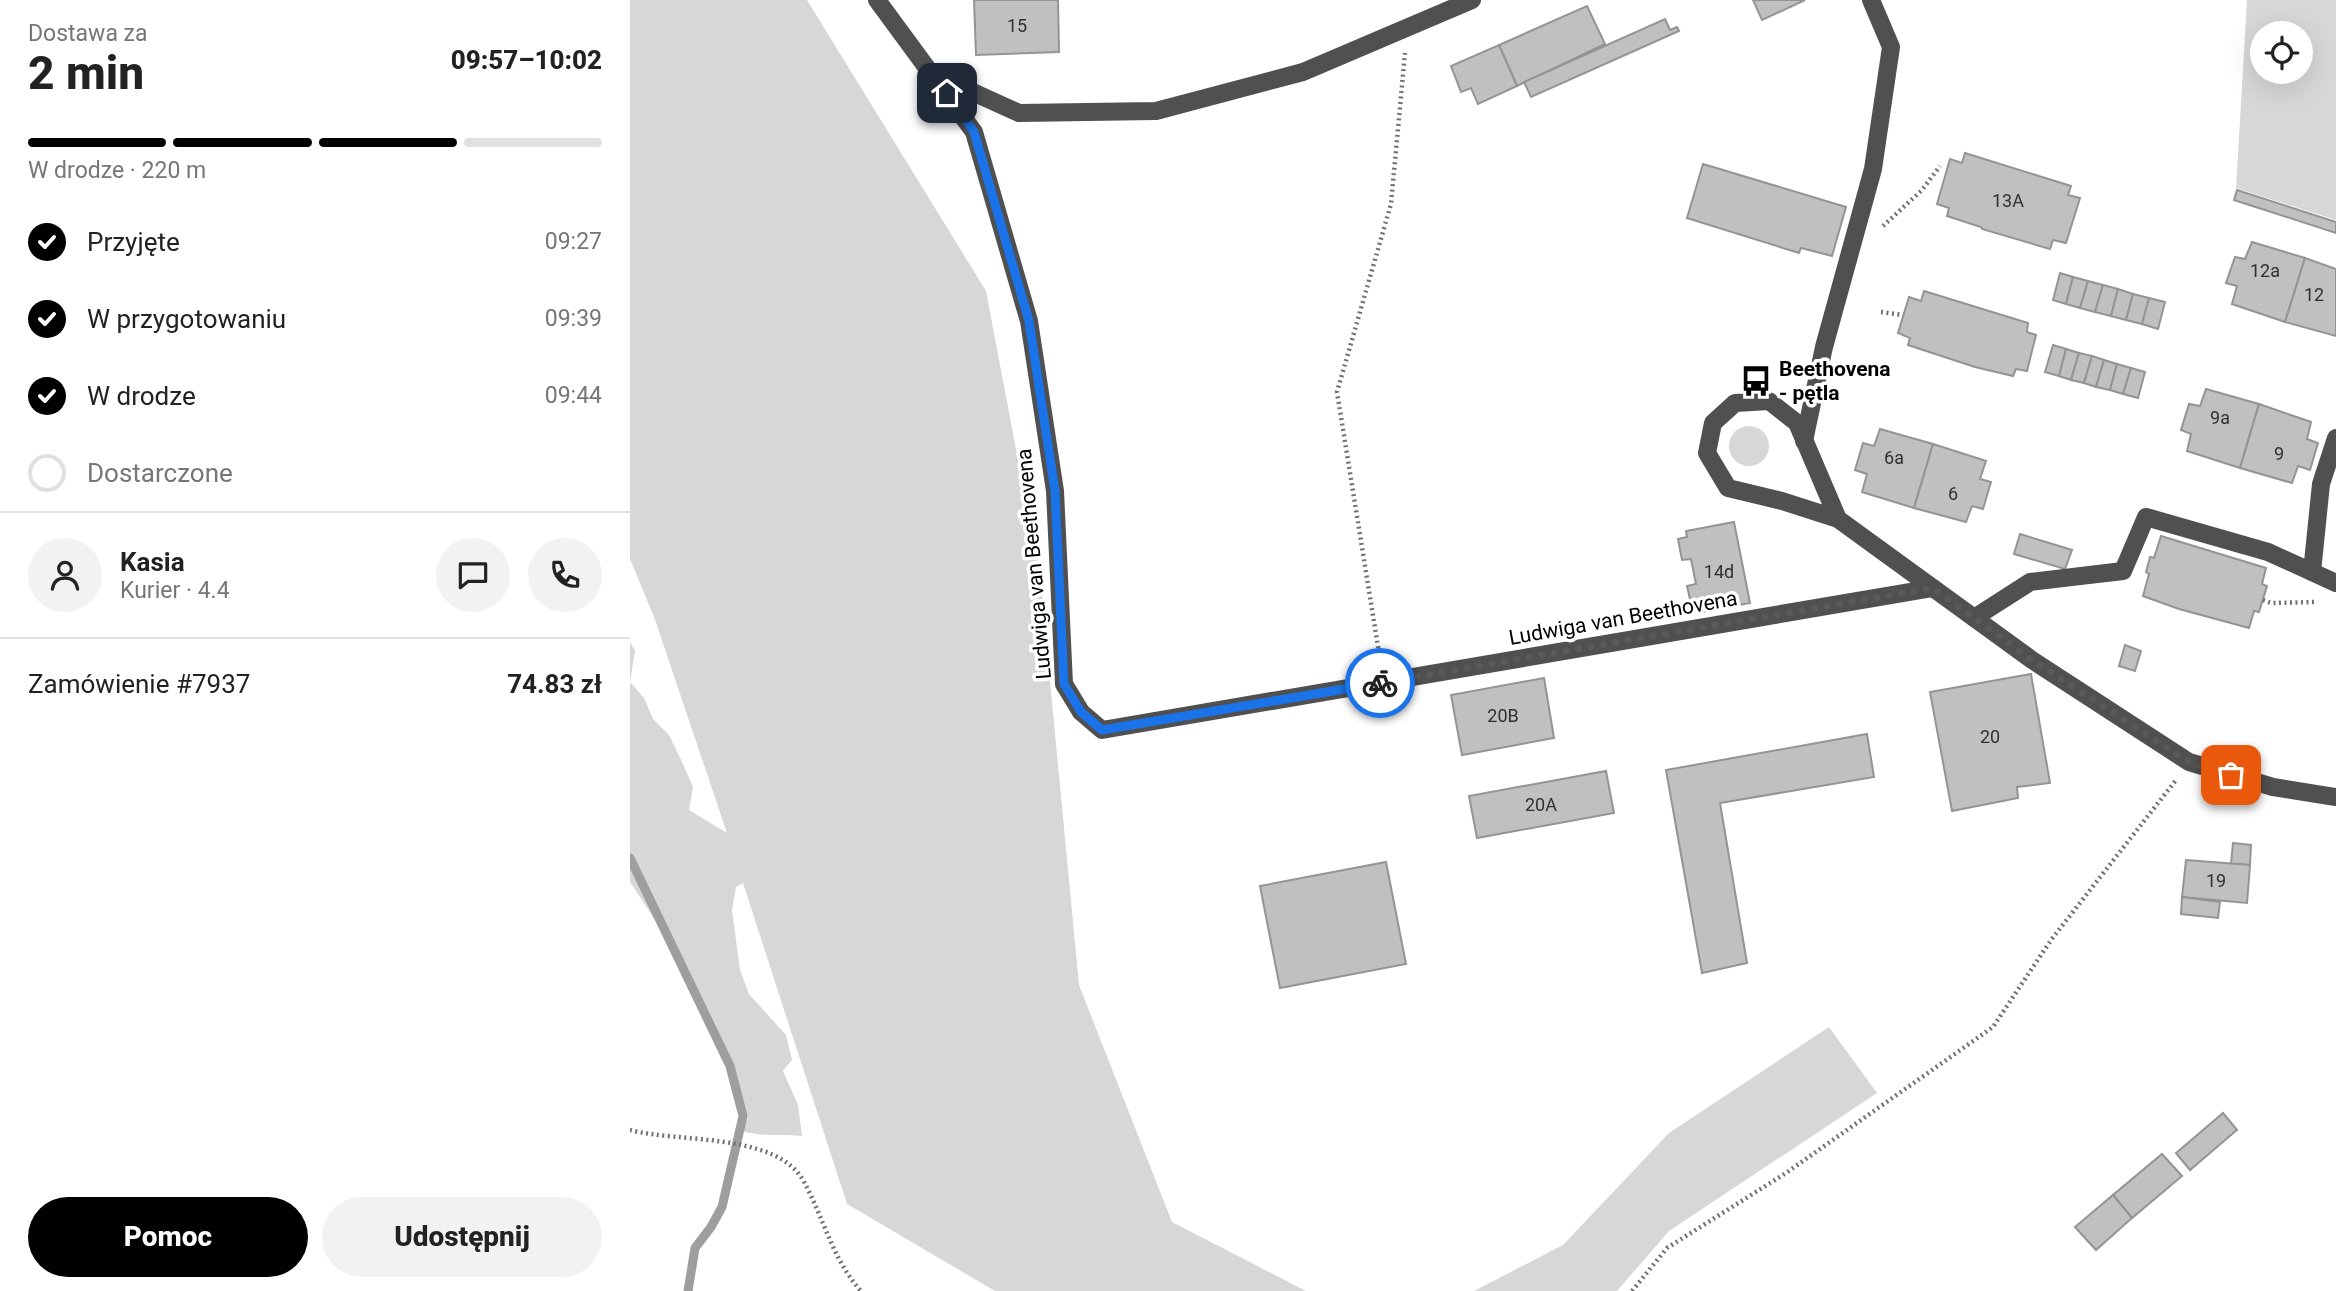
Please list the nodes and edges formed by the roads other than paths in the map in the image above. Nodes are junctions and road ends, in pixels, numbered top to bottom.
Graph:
1 (877, 0) edge
2 (1472, 0) edge
3 (1871, 0) edge
4 (933, 74) junction
5 (2336, 439) edge
6 (1804, 440) junction
7 (1838, 519) junction
8 (2312, 572) junction
9 (2336, 583) edge
10 (1933, 588) junction
11 (1974, 618) junction
12 (2336, 797) edge

1 - 4 street, Ludwiga van Beethovena
2 - 4 street
3 - 6 street
4 - 10 street, Ludwiga van Beethovena
5 - 8 street
6 - 7 street
6 - 7 street
7 - 10 street
8 - 9 street
8 - 11 street
10 - 11 street
11 - 12 street

